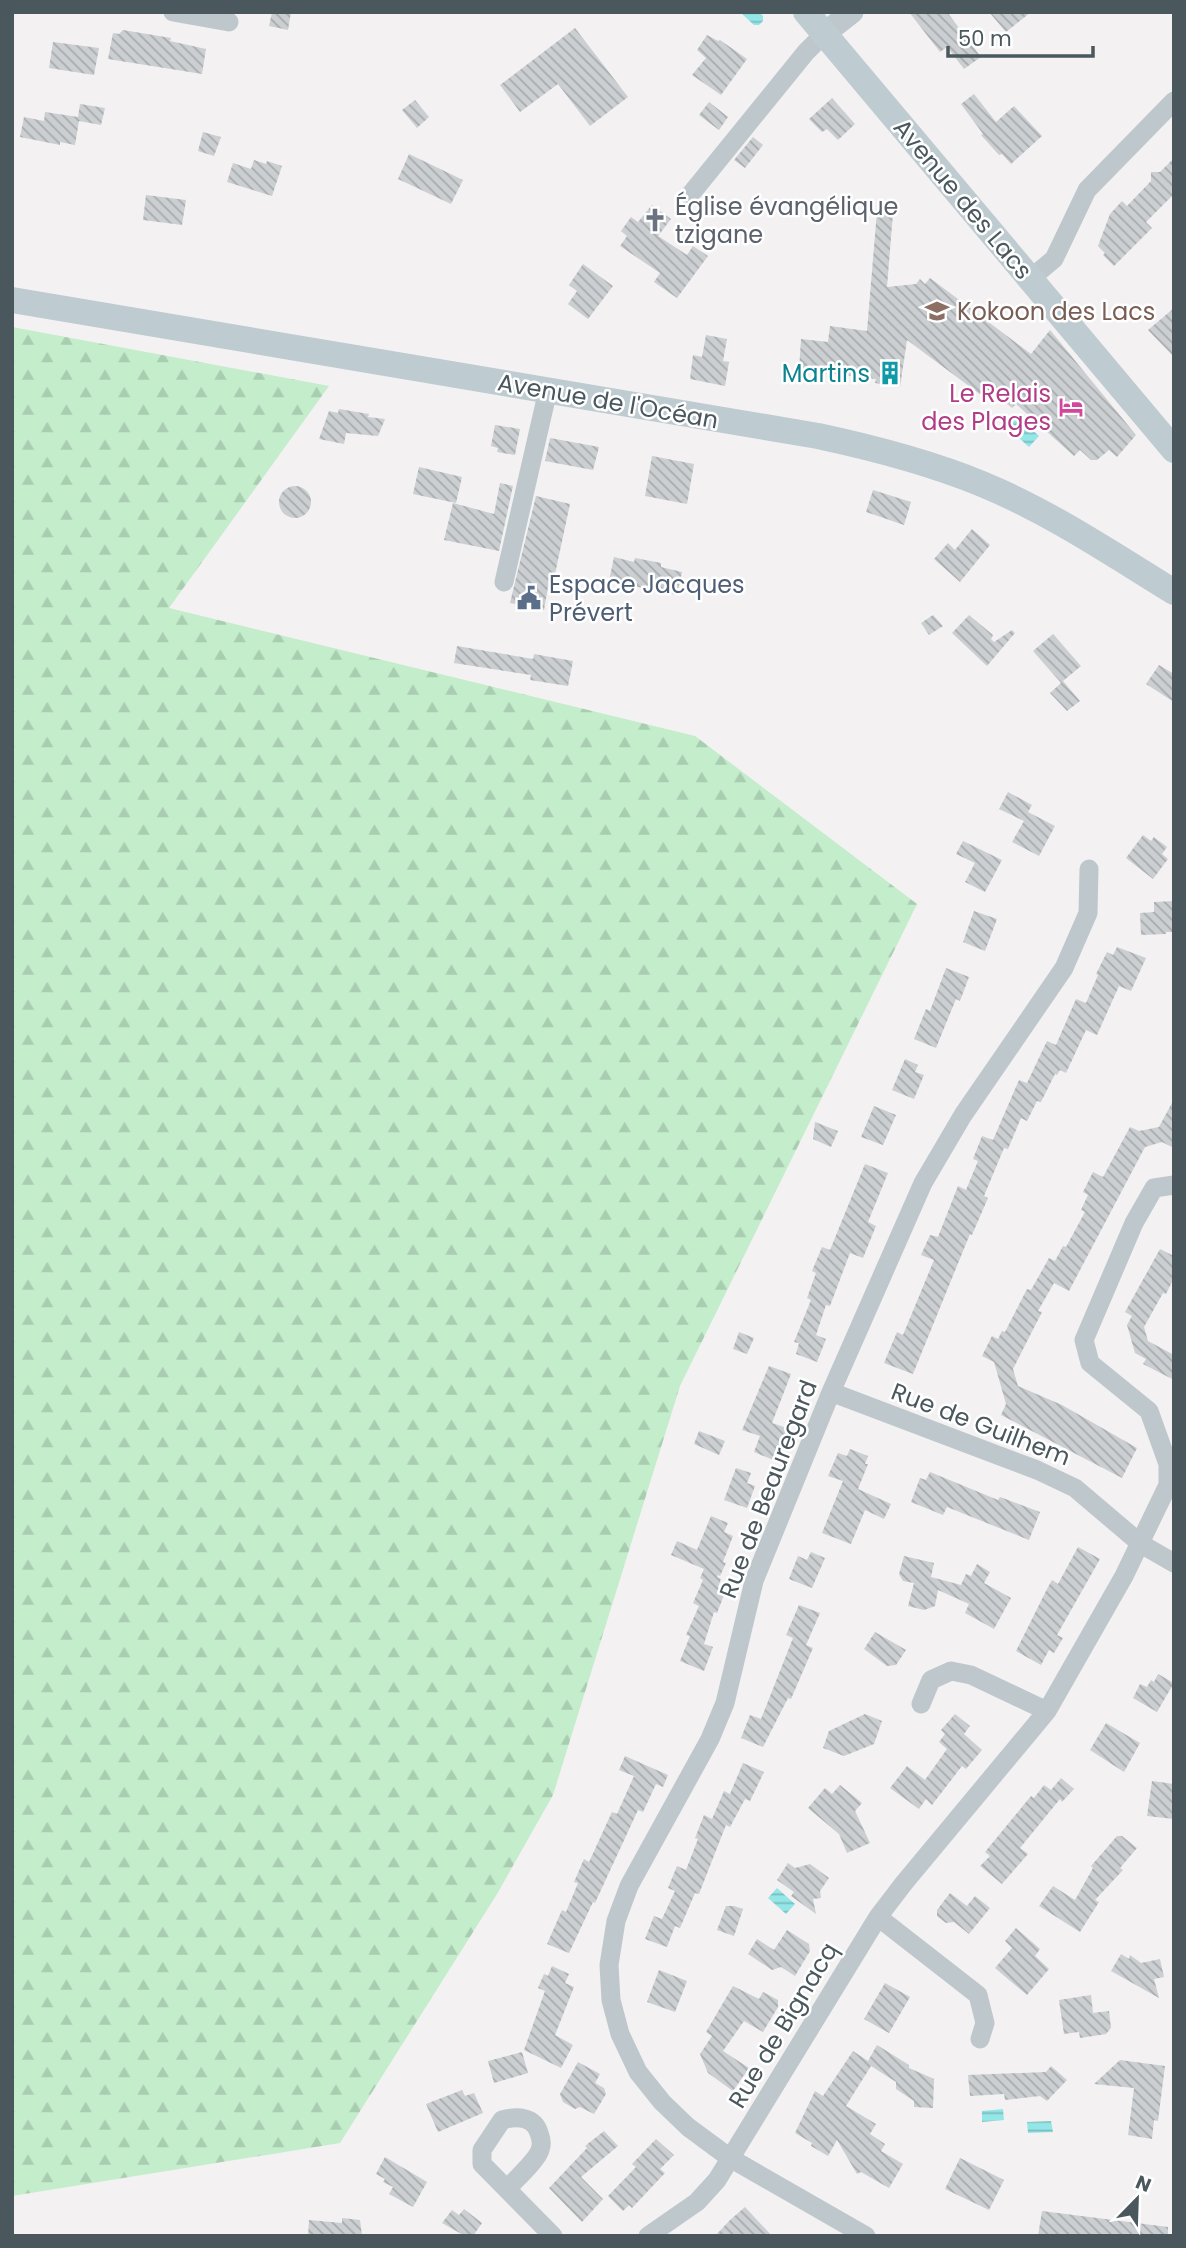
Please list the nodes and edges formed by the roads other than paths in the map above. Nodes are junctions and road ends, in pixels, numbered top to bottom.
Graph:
1 (173, 12) edge
2 (806, 12) edge
3 (852, 12) edge
4 (229, 22) dead end
5 (824, 34) junction
6 (1174, 101) edge
7 (690, 195) dead end
8 (1030, 279) junction
9 (12, 300) edge
10 (548, 390) junction
11 (1174, 450) edge
12 (504, 582) dead end
13 (1174, 592) edge
14 (1089, 869) dead end
15 (1174, 1185) edge
16 (831, 1392) junction
17 (1171, 1485) edge
18 (1141, 1544) junction
19 (1174, 1563) edge
20 (921, 1703) dead end
21 (1047, 1712) junction
22 (878, 1917) junction
23 (980, 2039) dead end
24 (730, 2158) junction
25 (507, 2189) dead end
26 (553, 2236) edge
27 (648, 2236) edge
28 (866, 2236) edge

1 - 4 street
2 - 5 main road, Avenue des Lacs
3 - 5 street
5 - 7 street
5 - 8 main road, Avenue des Lacs
6 - 8 street
8 - 11 main road, Avenue des Lacs
9 - 10 main road, Avenue de l'Océan
10 - 12 street
10 - 13 main road, Avenue de l'Océan
14 - 16 street, Rue de Beauregard
15 - 17 street
16 - 18 street, Rue de Guilhem
16 - 24 street, Rue de Beauregard
17 - 18 street, Rue de Bignacq
18 - 19 street, Rue de Guilhem
18 - 21 street, Rue de Bignacq
20 - 21 street
21 - 22 street, Rue de Bignacq
22 - 23 street
22 - 24 street, Rue de Bignacq
24 - 27 street, Rue de Bignacq
24 - 28 street, Rue de Beauregard
25 - 26 street

